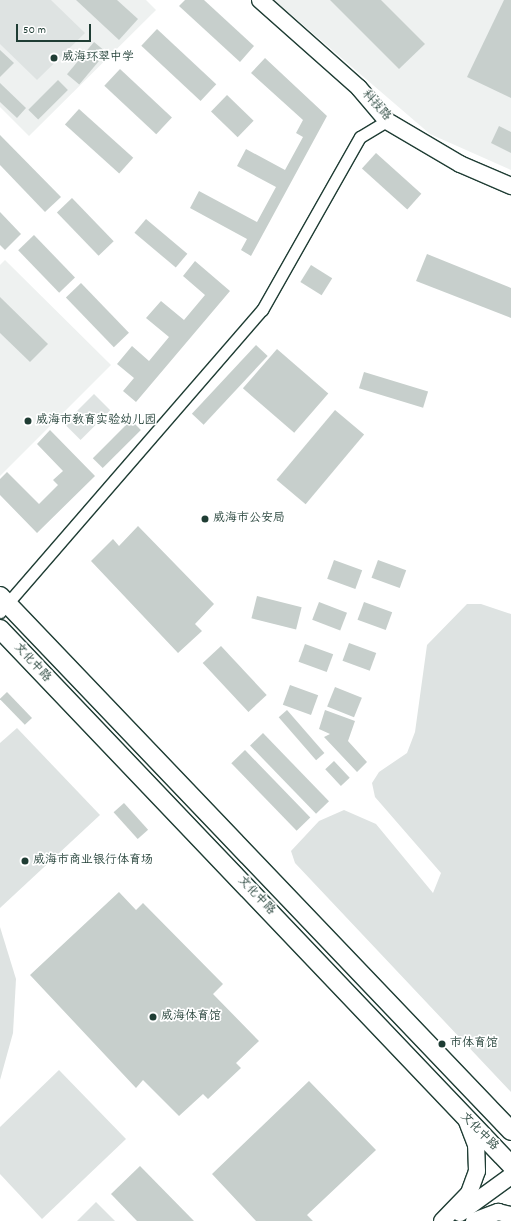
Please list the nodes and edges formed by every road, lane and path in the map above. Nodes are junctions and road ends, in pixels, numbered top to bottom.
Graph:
1 (260, 0) edge
2 (387, 121) junction
3 (511, 186) edge
4 (3, 604) edge
5 (0, 629) edge
6 (494, 1112) junction
7 (467, 1121) junction
8 (511, 1122) edge
9 (511, 1131) edge
10 (511, 1165) edge
11 (511, 1176) edge
12 (511, 1215) edge
13 (442, 1221) edge
14 (450, 1221) edge
15 (474, 1221) edge

1 - 2 main road, 科技路
2 - 3 main road, 科技路
2 - 4 street
4 - 6 main road, 文化中路
5 - 7 main road, 文化中路
6 - 8 main road
6 - 9 main road, 文化中路
7 - 10 main road, 文化中路
7 - 13 main road
11 - 14 main road
12 - 15 main road

